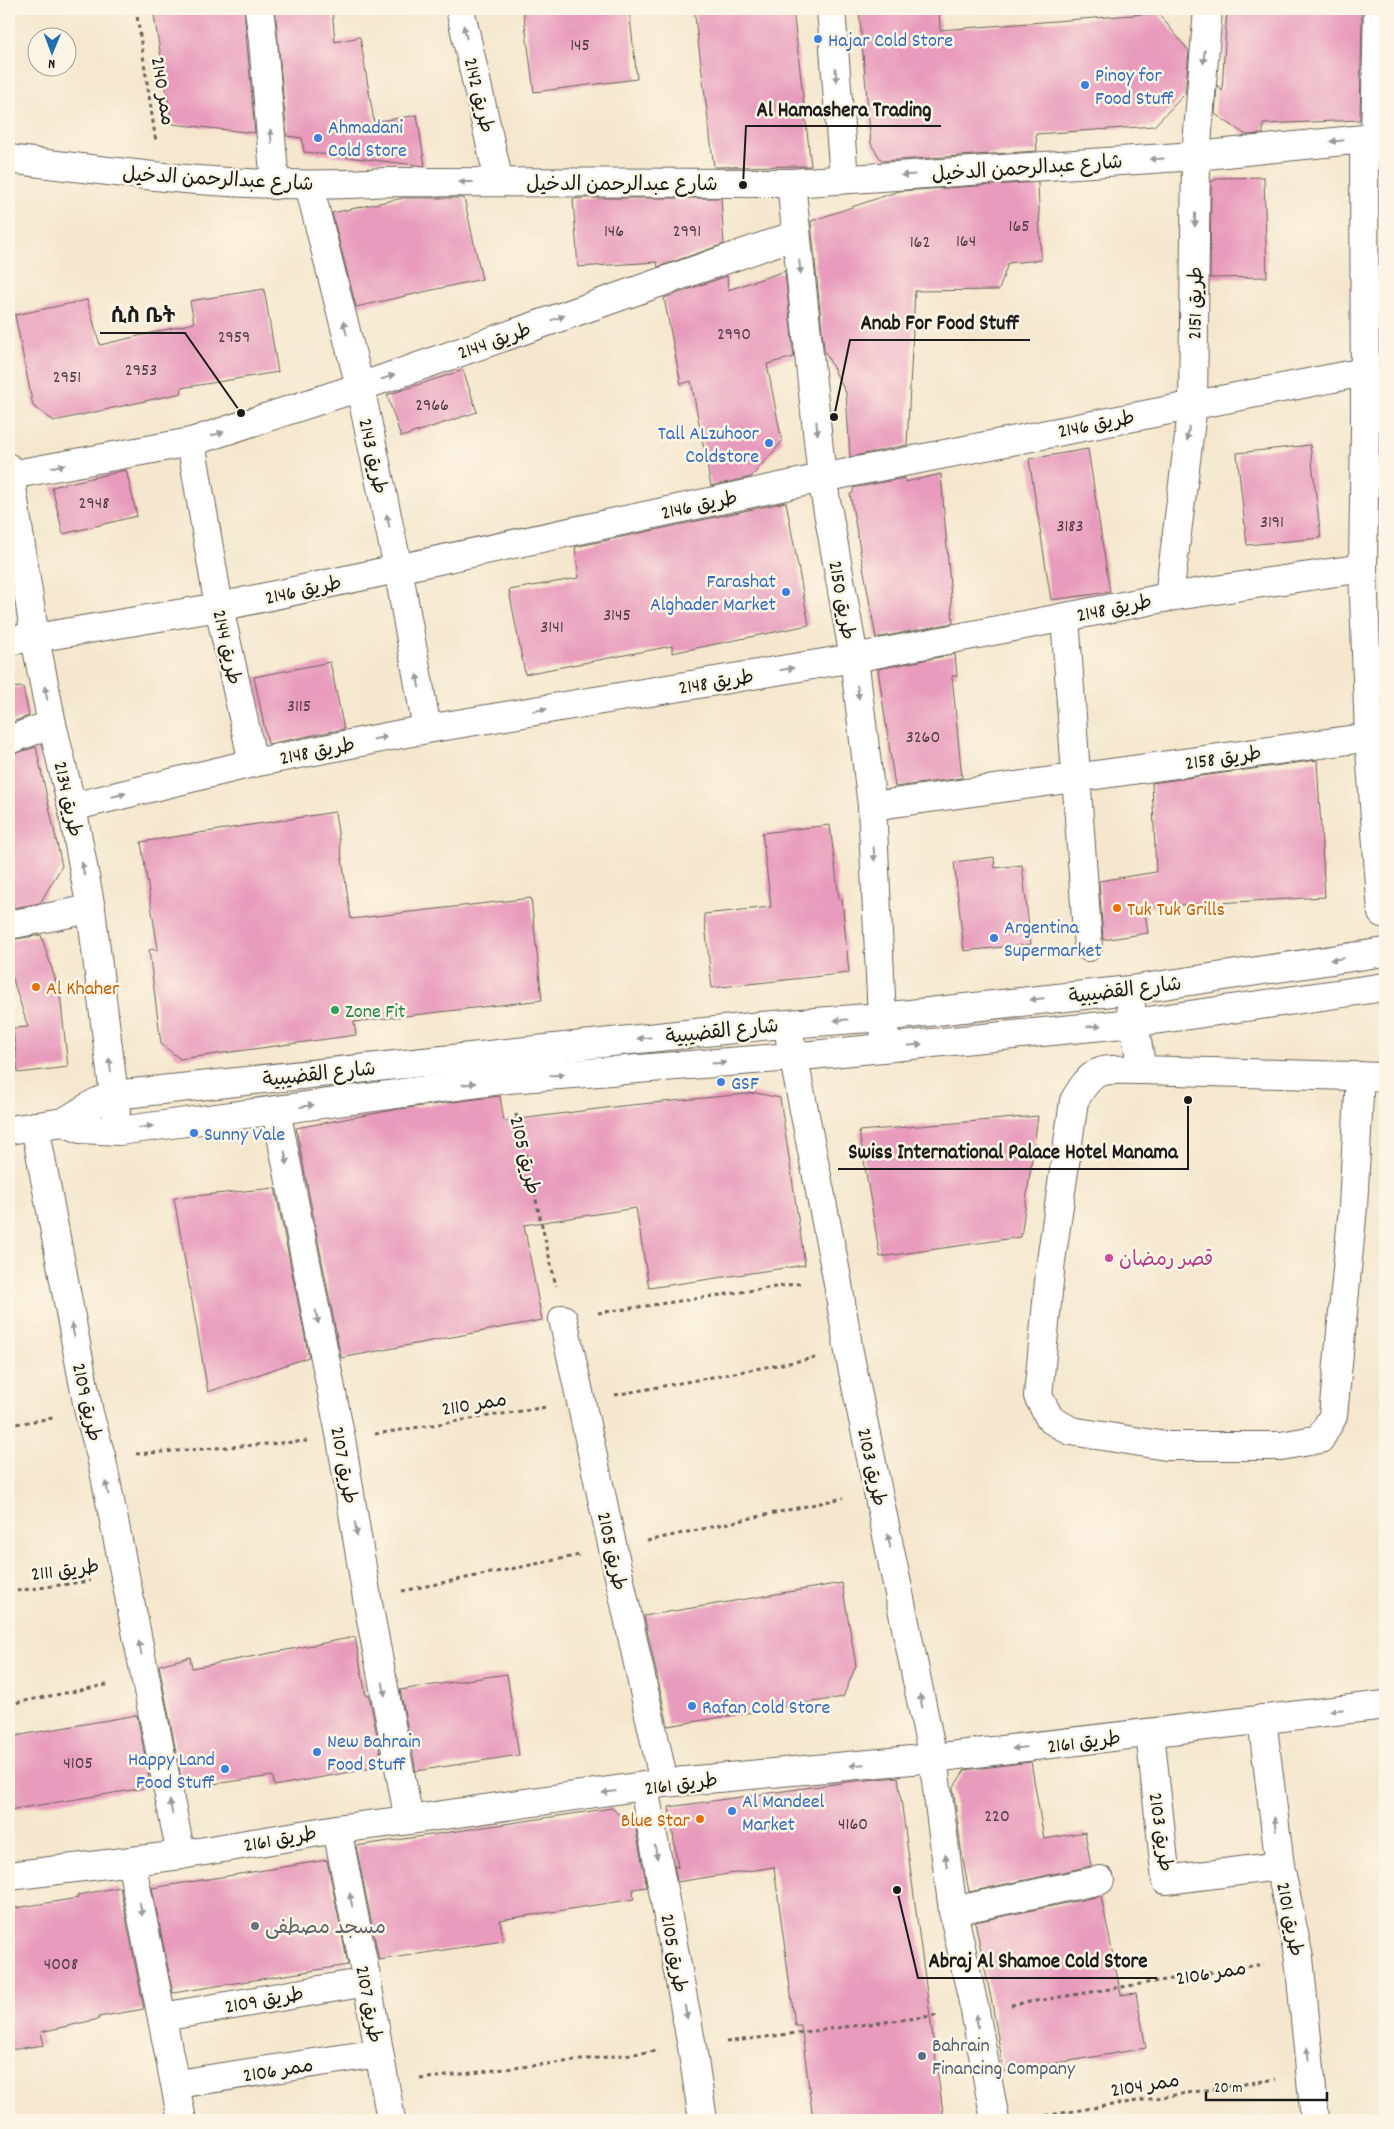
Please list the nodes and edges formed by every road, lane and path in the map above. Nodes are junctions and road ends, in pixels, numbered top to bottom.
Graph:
1 (136, 9) edge
2 (259, 9) edge
3 (460, 9) edge
4 (831, 9) edge
5 (1208, 9) edge
6 (1378, 9) edge
7 (1375, 139) edge
8 (1196, 156) junction
9 (9, 158) edge
10 (162, 178) junction
11 (844, 180) junction
12 (499, 182) junction
13 (791, 183) junction
14 (276, 185) junction
15 (309, 185) junction
16 (796, 235) junction
17 (1375, 328) edge
18 (1364, 372) junction
19 (360, 387) junction
20 (1193, 404) junction
21 (1375, 427) edge
22 (191, 442) junction
23 (822, 478) junction
24 (10, 486) edge
25 (398, 568) junction
26 (1363, 568) junction
27 (1169, 597) junction
28 (219, 607) junction
29 (1065, 617) junction
30 (22, 639) edge
31 (854, 658) junction
32 (52, 724) junction
33 (427, 729) junction
34 (1377, 736) edge
35 (9, 740) edge
36 (253, 763) junction
37 (1076, 776) junction
38 (872, 806) junction
39 (72, 807) junction
40 (91, 909) junction
41 (1382, 913) dead end
42 (9, 925) edge
43 (1088, 947) dead end
44 (1385, 952) edge
45 (1385, 987) edge
46 (1130, 990) junction
47 (882, 1017) junction
48 (1133, 1023) junction
49 (788, 1024) junction
50 (886, 1048) junction
51 (792, 1058) junction
52 (1142, 1070) junction
53 (1373, 1076) edge
54 (508, 1079) junction
55 (114, 1095) junction
56 (276, 1110) junction
57 (64, 1122) junction
58 (35, 1126) junction
59 (9, 1130) edge
60 (119, 1131) junction
61 (837, 1278) junction
62 (564, 1318) junction
63 (849, 1352) junction
64 (580, 1402) junction
65 (88, 1413) junction
66 (9, 1425) edge
67 (341, 1439) junction
68 (101, 1456) junction
69 (125, 1577) junction
70 (9, 1592) edge
71 (146, 1678) junction
72 (9, 1704) edge
73 (1385, 1705) edge
74 (1262, 1719) junction
75 (1150, 1733) junction
76 (933, 1758) junction
77 (654, 1785) junction
78 (409, 1820) junction
79 (337, 1829) junction
80 (181, 1855) junction
81 (131, 1861) junction
82 (1280, 1866) junction
83 (9, 1876) edge
84 (1100, 1880) dead end
85 (953, 1911) junction
86 (1299, 1958) junction
87 (367, 1982) junction
88 (975, 2011) junction
89 (162, 2017) junction
90 (379, 2053) junction
91 (1310, 2074) junction
92 (177, 2084) junction
93 (1025, 2119) dead end
94 (182, 2120) edge
95 (391, 2120) edge
96 (703, 2120) edge
97 (995, 2120) edge
98 (1315, 2120) edge

1 - 10 path, ممر 2140
14 -> 2 street
12 -> 3 street, طريق 2142
4 -> 11 street
5 -> 8 street, طريق 2151
6 - 7 street
7 -> 8 street, شارع عبدالرحمن الدخيل
7 - 17 street
8 -> 11 street, شارع عبدالرحمن الدخيل
8 -> 20 street, طريق 2151
9 - 10 street, شارع عبدالرحمن الدخيل
10 - 14 street, شارع عبدالرحمن الدخيل
11 - 13 street, شارع عبدالرحمن الدخيل
12 - 13 street, شارع عبدالرحمن الدخيل
12 -> 15 street, شارع عبدالرحمن الدخيل
13 - 16 street, طريق 2150
14 - 15 street, شارع عبدالرحمن الدخيل
19 -> 15 street, طريق 2143
19 -> 16 street, طريق 2144
16 -> 23 street, طريق 2150
17 - 18 street
18 - 20 street, طريق 2146
18 - 21 street
22 -> 19 street, طريق 2144
25 -> 19 street, طريق 2143
20 - 23 street, طريق 2146
20 -> 27 street, طريق 2151
21 - 26 street
24 -> 22 street, طريق 2144
22 - 28 street, طريق 2144
23 - 25 street, طريق 2146
23 - 31 street, طريق 2150
24 - 30 street, طريق 2134
25 - 28 street, طريق 2146
33 -> 25 street, طريق 2143
26 - 27 street, طريق 2148
26 - 34 street
27 - 29 street, طريق 2148
28 - 30 street, طريق 2146
28 - 36 street, طريق 2144
29 - 31 street, طريق 2148
29 - 37 street
32 -> 30 street, طريق 2134
33 -> 31 street, طريق 2148
31 -> 38 street, طريق 2150
32 - 35 street
32 - 39 street, طريق 2134
36 -> 33 street, طريق 2148
34 - 37 street, طريق 2158
34 - 41 street
39 -> 36 street, طريق 2148
37 - 38 street, طريق 2158
37 - 43 street
38 -> 47 street, طريق 2150
40 -> 39 street, طريق 2134
40 - 42 street
55 -> 40 street, طريق 2134
44 -> 46 street, شارع القضيبية
45 - 48 street, شارع القضيبية
46 -> 47 street, شارع القضيبية
46 - 48 street
47 -> 49 street, شارع القضيبية
47 - 50 street, طريق 2150
50 -> 48 street, شارع القضيبية
48 - 52 street
49 - 51 street, طريق 2103
49 -> 55 street, شارع القضيبية
50 - 51 street, شارع القضيبية
54 -> 51 street, شارع القضيبية
51 - 61 street, طريق 2103
52 - 53 street
52 - 53 street
56 -> 54 street, شارع القضيبية
54 - 62 path, طريق 2105
55 - 57 street, شارع القضيبية
55 - 60 street, طريق 2134
60 -> 56 street, شارع القضيبية
56 -> 67 street, طريق 2107
57 - 58 street, شارع القضيبية
57 - 60 street, شارع القضيبية
58 - 59 street, شارع القضيبية
65 -> 58 street, طريق 2109
61 - 62 path
61 - 63 street, طريق 2103
62 - 64 street, طريق 2105
63 - 64 path, ممر 2110
76 -> 63 street, طريق 2103
64 - 67 path, ممر 2110
64 - 77 street, طريق 2105
65 - 66 path
65 - 68 street, طريق 2109
67 - 68 path, ممر 2110
67 -> 78 street, طريق 2107
69 -> 68 street, طريق 2109
69 - 70 path, طريق 2111
71 -> 69 street, طريق 2109
71 - 72 path
80 -> 71 street, طريق 2109
73 -> 74 street, طريق 2161
74 - 75 street, طريق 2161
82 -> 74 street, طريق 2101
75 -> 76 street, طريق 2161
75 - 82 street, طريق 2103
76 -> 77 street, طريق 2161
85 -> 76 street, طريق 2103
77 -> 78 street, طريق 2161
77 -> 96 street, طريق 2105
78 - 79 street, طريق 2161
79 - 80 street, طريق 2161
87 -> 79 street, طريق 2107
80 - 81 street, طريق 2161
81 - 83 street, طريق 2161
81 -> 89 street
82 - 86 street, طريق 2101
84 - 85 street
85 - 88 street, طريق 2103
86 - 88 path, ممر 2106
91 -> 86 street, طريق 2101
87 - 89 street, طريق 2109
87 - 90 street, طريق 2107
97 -> 88 street, طريق 2103
89 - 92 street
90 - 92 street, ممر 2106
90 - 95 street, طريق 2107
91 - 93 path, ممر 2104
91 - 98 street, طريق 2101
92 - 94 street

